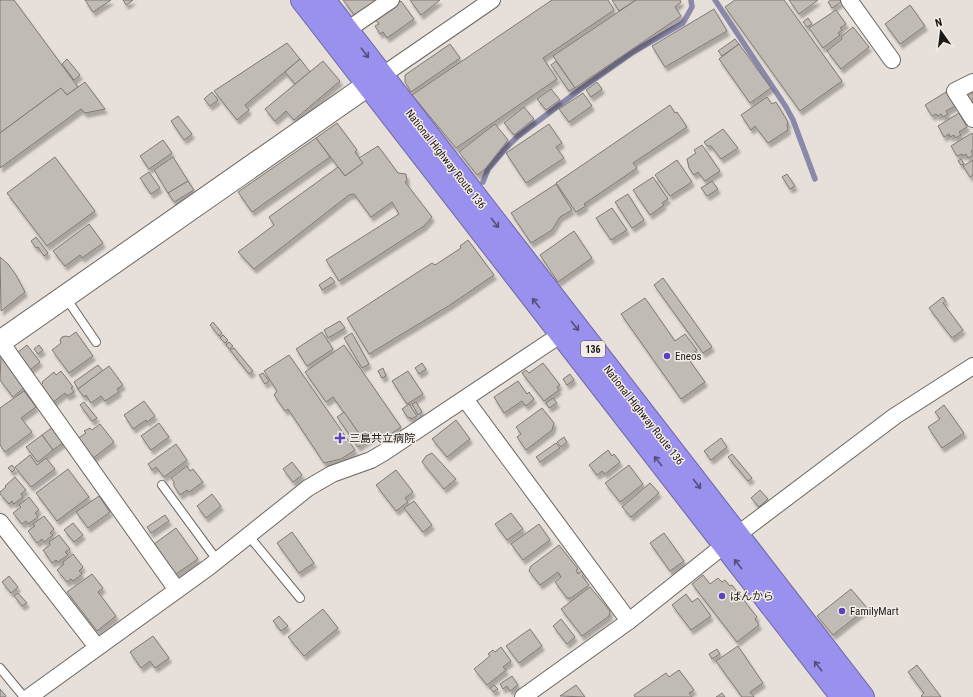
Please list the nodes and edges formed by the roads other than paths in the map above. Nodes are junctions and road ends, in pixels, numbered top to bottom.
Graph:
1 (302, 0) edge
2 (324, 0) edge
3 (391, 0) edge
4 (492, 0) edge
5 (849, 0) edge
6 (347, 30) junction
7 (892, 60) dead end
8 (375, 80) junction
9 (973, 82) edge
10 (973, 119) edge
11 (65, 296) junction
12 (560, 335) junction
13 (0, 342) edge
14 (96, 342) dead end
15 (973, 366) edge
16 (465, 400) junction
17 (162, 485) dead end
18 (0, 522) edge
19 (248, 535) junction
20 (730, 541) junction
21 (217, 560) junction
22 (177, 590) junction
23 (300, 598) dead end
24 (629, 621) junction
25 (98, 647) junction
26 (0, 668) edge
27 (24, 697) edge
28 (29, 697) edge
29 (523, 697) edge
30 (842, 697) edge
31 (863, 697) edge

1 - 8 highway, National Highway Route 136 / 136
2 - 6 highway, National Highway Route 136 / 136
3 - 6 street
4 - 8 street
5 - 7 street
6 -> 8 highway, National Highway Route 136 / 136
8 - 11 street
12 -> 8 highway, National Highway Route 136 / 136
8 -> 20 highway, National Highway Route 136 / 136
9 - 10 street
11 - 13 street
11 - 14 lane
12 - 16 street
20 -> 12 highway, National Highway Route 136 / 136
13 - 22 street
15 - 20 street
16 - 19 street
16 - 24 street
17 - 21 lane
18 - 25 street
19 - 21 street
19 - 23 lane
20 - 24 street
30 -> 20 highway, National Highway Route 136 / 136
20 - 31 highway, National Highway Route 136 / 136
21 - 22 street
22 - 25 street
24 - 29 street
25 - 28 street
26 - 27 lane

